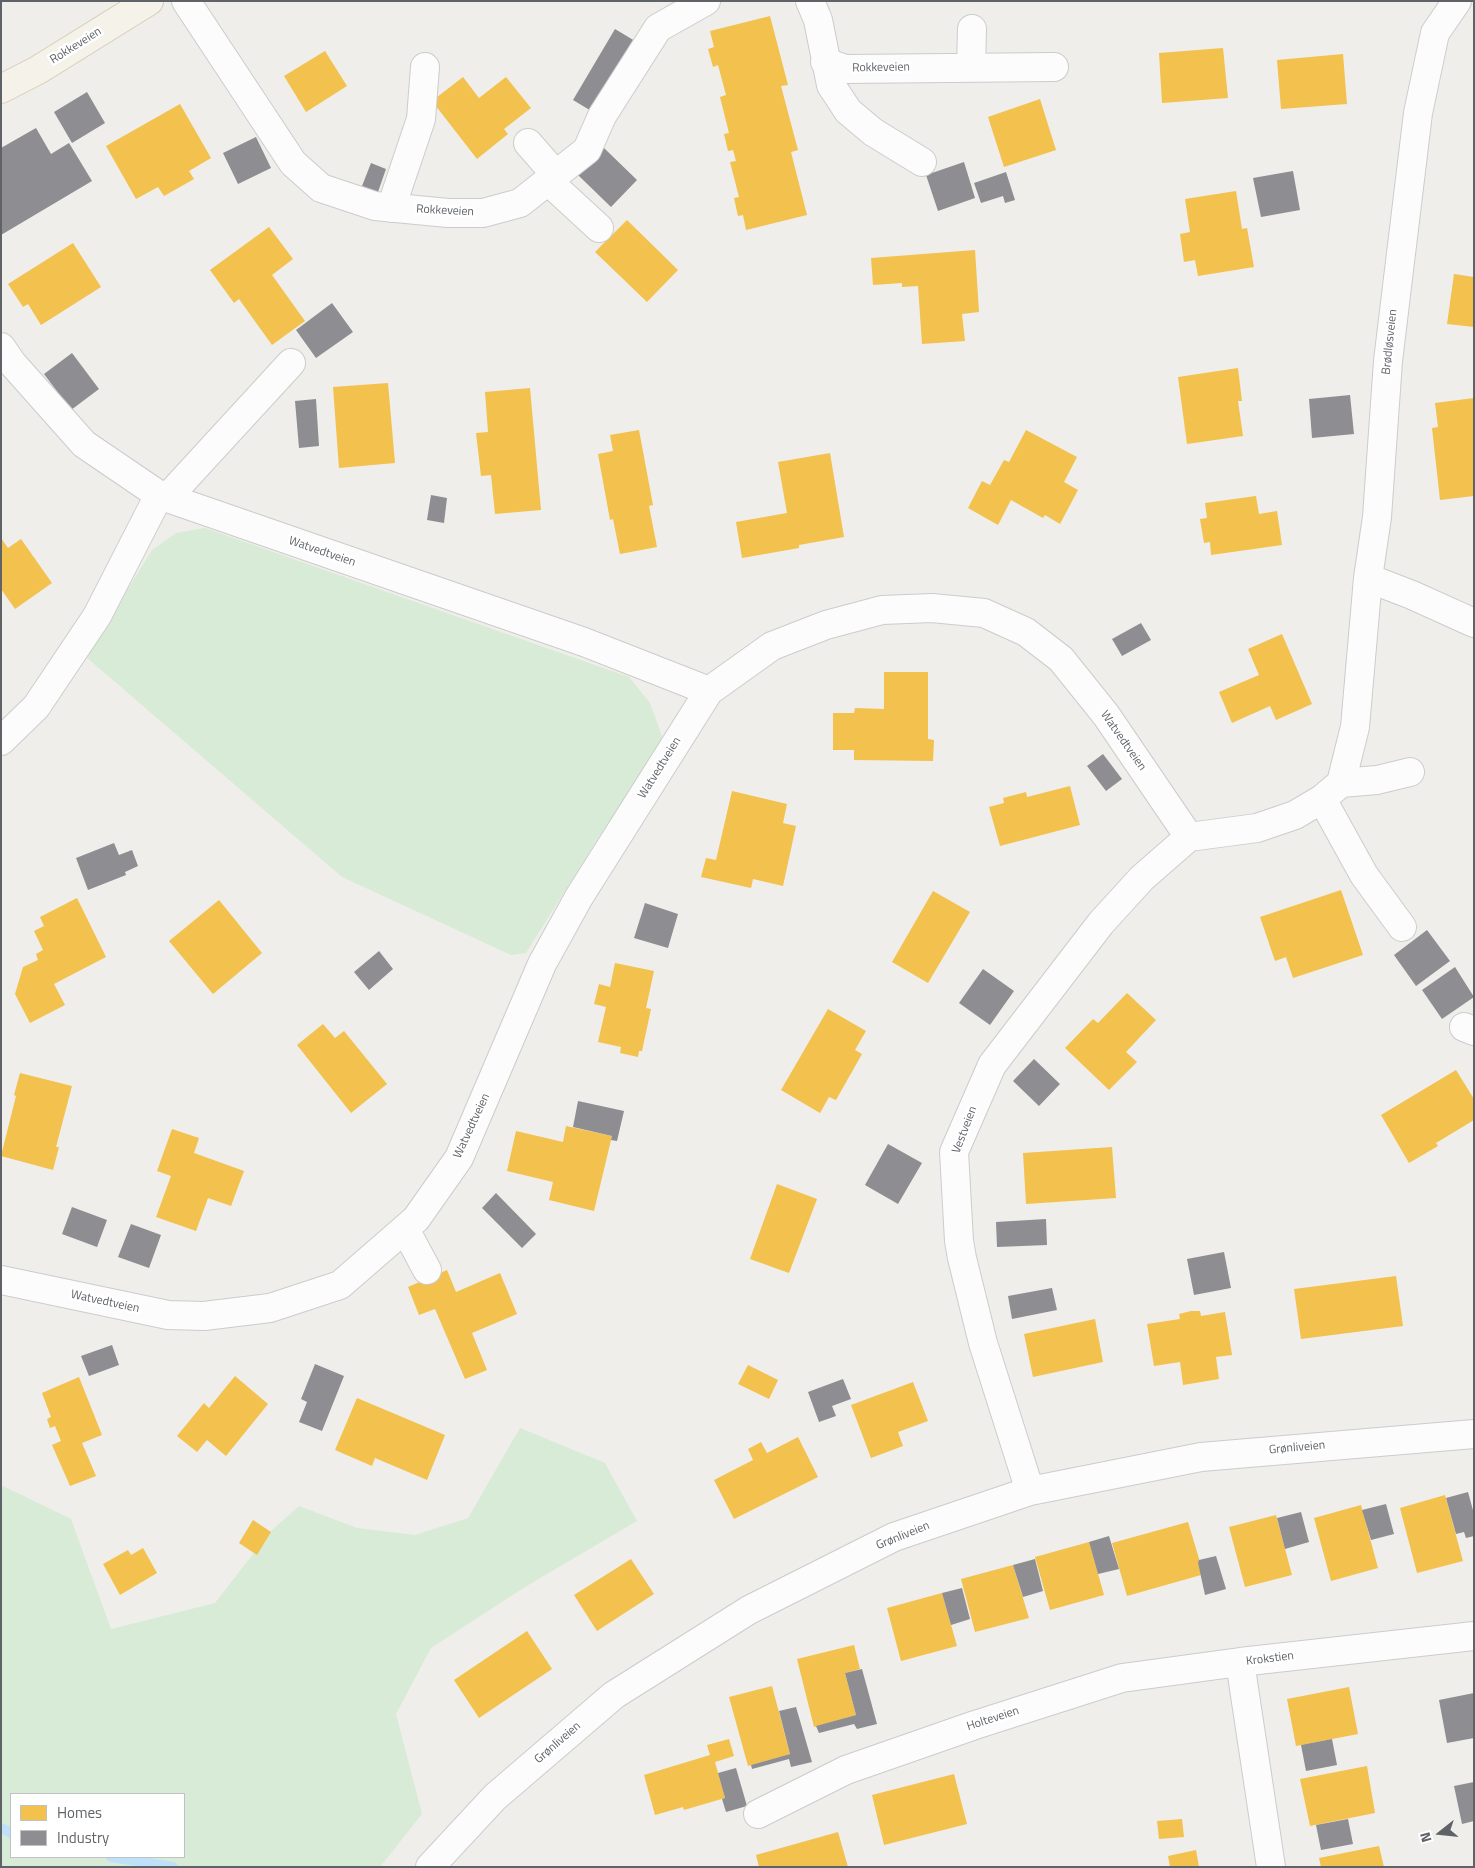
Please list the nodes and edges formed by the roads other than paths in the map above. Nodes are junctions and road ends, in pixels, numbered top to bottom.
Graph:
1 (150, 1) edge
2 (186, 1) edge
3 (704, 1) edge
4 (810, 1) edge
5 (1456, 1) edge
6 (972, 29) dead end
7 (825, 62) junction
8 (425, 67) dead end
9 (972, 67) junction
10 (1054, 67) dead end
11 (1, 89) edge
12 (528, 143) dead end
13 (922, 162) dead end
14 (552, 178) junction
15 (390, 208) junction
16 (600, 228) dead end
17 (1, 347) edge
18 (291, 363) dead end
19 (163, 496) junction
20 (1368, 578) junction
21 (1474, 623) edge
22 (709, 691) junction
23 (1, 741) edge
24 (1410, 772) dead end
25 (1332, 791) junction
26 (1189, 836) junction
27 (1402, 928) dead end
28 (404, 1229) junction
29 (428, 1270) dead end
30 (1, 1280) edge
31 (1474, 1434) edge
32 (1030, 1491) junction
33 (1474, 1636) edge
34 (1240, 1662) junction
35 (758, 1814) dead end
36 (430, 1867) edge
37 (1271, 1867) edge

1 - 11 main road, Rokkeveien
2 - 15 street, Rokkeveien
3 - 14 street, Rokkeveien
4 - 7 street
5 - 20 street, Brødløsveien
6 - 9 street
7 - 9 street, Rokkeveien
7 - 13 street
8 - 15 street
9 - 10 street, Rokkeveien
12 - 14 street
14 - 15 street, Rokkeveien
14 - 16 street
17 - 19 street, Watvedtveien
18 - 19 street
19 - 22 street, Watvedtveien
19 - 23 street
20 - 21 street
20 - 25 street
22 - 26 street, Watvedtveien
22 - 28 street, Watvedtveien
24 - 25 street
25 - 26 street
25 - 27 street
26 - 32 street, Vestveien
28 - 29 street
28 - 30 street, Watvedtveien
31 - 32 street, Grønliveien
32 - 36 street, Grønliveien
33 - 34 street, Krokstien
34 - 35 street, Holteveien
34 - 37 street, Krokstien

